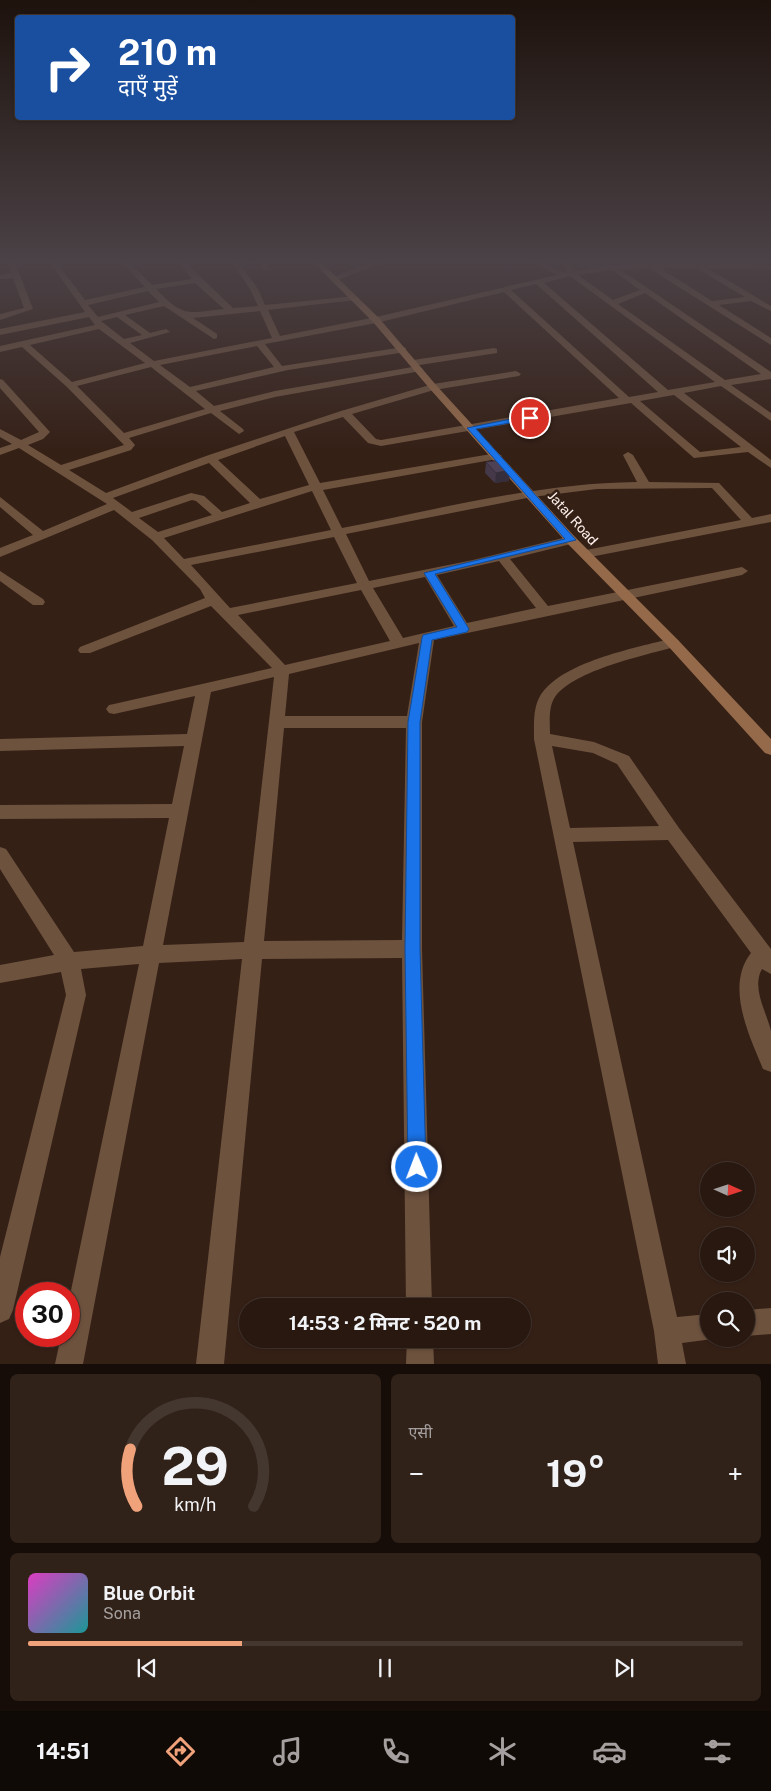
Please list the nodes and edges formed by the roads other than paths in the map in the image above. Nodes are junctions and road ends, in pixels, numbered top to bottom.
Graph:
1 (37, 324) edge
2 (84, 324) edge
3 (100, 324) edge
4 (132, 324) edge
5 (197, 324) edge
6 (271, 324) edge
7 (357, 324) edge
8 (379, 324) edge
9 (544, 324) edge
10 (588, 324) edge
11 (641, 324) edge
12 (695, 324) edge
13 (742, 324) edge
14 (0, 332) edge
15 (166, 332) dead end
16 (149, 336) junction
17 (214, 336) dead end
18 (277, 339) junction
19 (123, 342) junction
20 (259, 342) junction
21 (771, 342) edge
22 (24, 344) junction
23 (0, 349) edge
24 (402, 350) junction
25 (494, 351) dead end
26 (152, 364) junction
27 (416, 366) junction
28 (280, 369) junction
29 (516, 374) dead end
30 (771, 376) edge
31 (0, 382) edge
32 (724, 384) junction
33 (70, 385) junction
34 (433, 387) junction
35 (188, 390) junction
36 (672, 393) junction
37 (630, 400) junction
38 (211, 410) junction
39 (345, 413) junction
40 (771, 418) edge
41 (471, 428) junction
42 (239, 431) dead end
43 (288, 431) junction
44 (0, 432) edge
45 (122, 437) junction
46 (21, 444) junction
47 (748, 449) junction
48 (0, 452) edge
49 (628, 455) dead end
50 (497, 456) junction
51 (210, 458) junction
52 (771, 465) edge
53 (59, 469) junction
54 (644, 486) junction
55 (318, 487) junction
56 (532, 494) junction
57 (0, 501) edge
58 (110, 501) junction
59 (257, 503) junction
60 (219, 515) junction
61 (130, 517) junction
62 (771, 518) edge
63 (749, 522) junction
64 (339, 533) junction
65 (42, 536) junction
66 (156, 537) junction
67 (571, 540) junction
68 (0, 553) edge
69 (585, 554) junction
70 (502, 558) junction
71 (182, 563) junction
72 (742, 571) dead end
73 (429, 573) junction
74 (0, 575) edge
75 (365, 586) junction
76 (625, 593) junction
77 (213, 600) junction
78 (38, 602) dead end
79 (545, 611) junction
80 (228, 613) junction
81 (463, 629) junction
82 (427, 638) junction
83 (672, 643) junction
84 (400, 644) junction
85 (85, 650) dead end
86 (282, 670) junction
87 (204, 686) junction
88 (114, 709) dead end
89 (275, 722) junction
90 (414, 722) junction
91 (542, 739) junction
92 (194, 740) junction
93 (0, 745) edge
94 (771, 748) edge
95 (178, 811) junction
96 (0, 812) edge
97 (673, 833) junction
98 (562, 835) junction
99 (0, 854) edge
100 (412, 949) junction
101 (254, 950) junction
102 (150, 954) junction
103 (767, 959) edge
104 (68, 961) junction
105 (0, 974) edge
106 (771, 1061) edge
107 (419, 1298) edge
108 (0, 1310) edge
109 (771, 1321) edge
110 (755, 1323) edge
111 (700, 1328) edge
112 (667, 1331) junction
113 (420, 1348) edge
114 (69, 1364) edge
115 (210, 1364) edge
116 (420, 1364) edge
117 (672, 1364) edge

1 - 14 street
2 - 22 street
3 - 19 street
4 - 16 street
5 - 17 street
6 - 18 street
7 - 18 street
8 - 24 main road, Jatal Road
9 - 37 street
10 - 36 street
11 - 32 street
12 - 30 street
13 - 21 street
15 - 16 street
16 - 19 street
18 - 20 street
19 - 26 street
20 - 26 street
20 - 28 street
22 - 23 street
22 - 33 street
24 - 27 main road, Jatal Road
24 - 28 street
25 - 27 street
26 - 33 street
26 - 35 street
27 - 34 main road, Jatal Road
27 - 38 street
28 - 35 street
29 - 34 street
30 - 32 street
31 - 46 street
32 - 36 street
32 - 40 street
33 - 45 street
34 - 39 street
34 - 41 main road, Jatal Road
35 - 38 street
36 - 37 street
36 - 47 street
37 - 41 street
37 - 47 street
38 - 42 street
38 - 45 street
39 - 41 street
39 - 43 street
41 - 50 main road, Jatal Road
43 - 51 street
43 - 55 street
44 - 46 street
45 - 53 street
46 - 48 street
46 - 53 street
47 - 52 street
49 - 54 street
50 - 55 street
50 - 56 main road, Jatal Road
51 - 58 street
51 - 59 street
53 - 58 street
54 - 56 street
54 - 63 street
55 - 59 street
55 - 64 street
56 - 64 street
56 - 67 main road, Jatal Road
57 - 65 street
58 - 61 street
58 - 65 street
59 - 60 street
60 - 61 street
60 - 66 street
61 - 66 street
62 - 63 street
63 - 69 street
64 - 71 street
64 - 75 street
65 - 68 street
66 - 71 street
67 - 69 main road, Jatal Road
67 - 70 street
69 - 76 main road, Jatal Road
70 - 73 street
70 - 79 street
71 - 77 street
72 - 76 street
73 - 75 street
73 - 81 street
74 - 78 street
75 - 80 street
75 - 84 street
76 - 79 street
76 - 83 main road, Jatal Road
77 - 80 street
77 - 85 street
79 - 81 street
80 - 86 street
81 - 82 street
82 - 84 street
82 - 90 street
83 - 91 street
83 - 94 main road, Jatal Road
84 - 86 street
86 - 87 street
86 - 89 street
87 - 88 street
87 - 92 street
89 - 90 street
89 - 101 street
90 - 100 street
91 - 97 street
91 - 98 street
92 - 93 street
92 - 95 street
95 - 96 street
95 - 102 street
97 - 98 street
97 - 103 street
98 - 112 street
99 - 104 street
100 - 101 street
100 - 107 street
101 - 102 street
101 - 115 street
102 - 104 street
102 - 114 street
103 - 106 street
104 - 105 street
104 - 108 street
109 - 110 street
111 - 112 street
112 - 117 street
113 - 116 street

